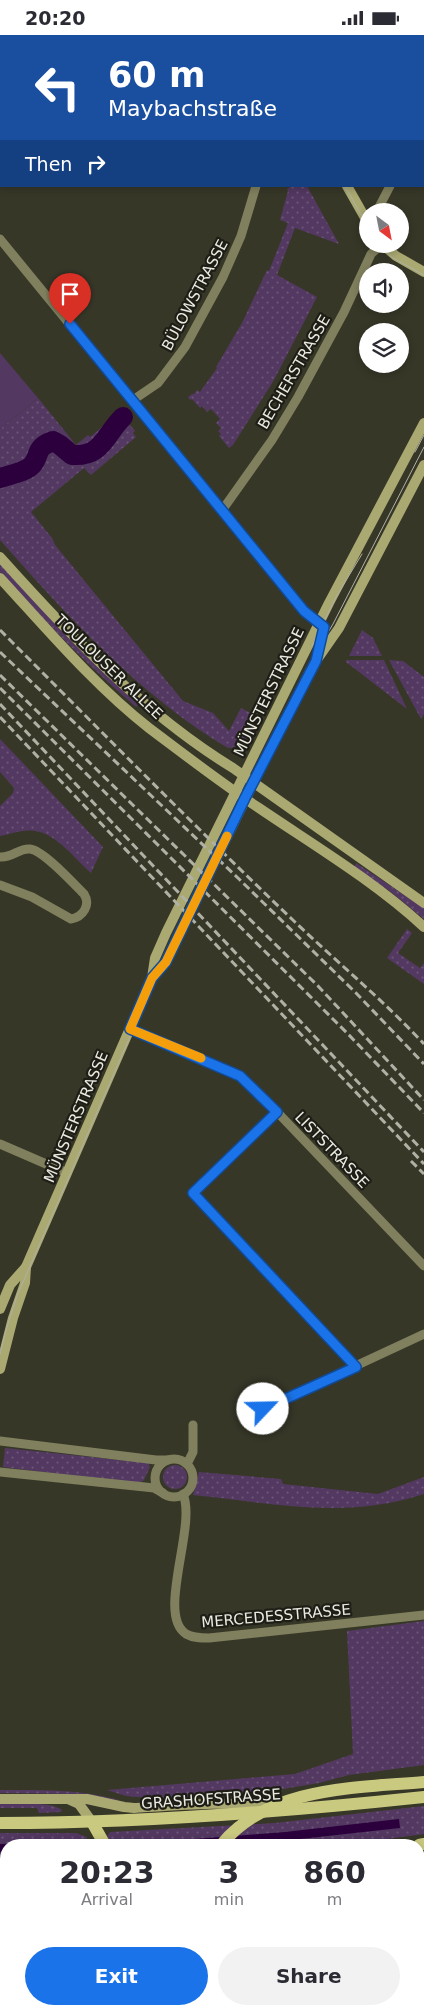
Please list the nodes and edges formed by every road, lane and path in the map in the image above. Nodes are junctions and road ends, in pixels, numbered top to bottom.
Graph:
1 (256, 187) edge
2 (348, 187) edge
3 (390, 187) edge
4 (382, 203) edge
5 (359, 207) edge
6 (0, 239) edge
7 (372, 253) edge
8 (392, 253) edge
9 (424, 272) edge
10 (133, 400) junction
11 (424, 423) edge
12 (424, 465) edge
13 (222, 509) junction
14 (0, 557) edge
15 (0, 578) edge
16 (320, 624) junction
17 (316, 661) junction
18 (244, 776) junction
19 (253, 782) junction
20 (234, 796) junction
21 (243, 802) junction
22 (0, 857) edge
23 (0, 885) edge
24 (424, 903) edge
25 (424, 927) edge
26 (152, 978) junction
27 (130, 1029) junction
28 (277, 1112) junction
29 (0, 1144) edge
30 (67, 1173) junction
31 (26, 1267) junction
32 (424, 1267) edge
33 (0, 1309) edge
34 (424, 1334) edge
35 (356, 1367) junction
36 (0, 1369) edge
37 (263, 1409) dead end
38 (193, 1425) dead end
39 (0, 1441) edge
40 (168, 1459) junction
41 (186, 1464) junction
42 (0, 1472) edge
43 (163, 1493) junction
44 (183, 1494) junction
45 (424, 1615) edge
46 (424, 1782) edge
47 (424, 1797) edge
48 (66, 1798) junction
49 (0, 1799) edge
50 (307, 1809) junction
51 (0, 1823) edge
52 (95, 1827) junction
53 (102, 1839) edge
54 (227, 1839) edge

1 - 10 street, BÜLOWSTRASSE
2 - 5 main road
3 - 4 street
6 - 10 street
7 - 13 street, BECHERSTRASSE
8 - 9 main road
10 - 13 street
11 - 16 main road, MÜNSTERSTRASSE
12 - 17 main road, MÜNSTERSTRASSE
13 - 16 street
14 - 18 main road, TOULOUSER ALLEE
15 - 20 main road, TOULOUSER ALLEE
16 - 17 street
16 - 18 main road, MÜNSTERSTRASSE
17 - 19 main road, MÜNSTERSTRASSE
18 - 19 main road, TOULOUSER ALLEE
18 - 20 main road, MÜNSTERSTRASSE
19 - 21 main road, MÜNSTERSTRASSE
19 - 24 main road, TOULOUSER ALLEE
20 - 21 main road, TOULOUSER ALLEE
20 - 26 main road, MÜNSTERSTRASSE
21 - 25 main road, TOULOUSER ALLEE
21 - 26 main road, MÜNSTERSTRASSE
22 - 23 street
26 - 27 main road, MÜNSTERSTRASSE
27 - 28 street, LISTSTRASSE
27 - 30 main road, MÜNSTERSTRASSE
28 - 32 street, LISTSTRASSE
28 - 35 street
29 - 30 street
30 - 31 main road, MÜNSTERSTRASSE
31 - 33 main road, MÜNSTERSTRASSE
31 - 36 main road, MÜNSTERSTRASSE
34 - 35 street
35 - 37 street
38 - 41 street, MERCEDESSTRASSE
39 - 40 street
40 - 41 street
40 - 43 street
41 - 44 street, MERCEDESSTRASSE
42 - 43 street
43 - 44 street
44 - 45 street, MERCEDESSTRASSE
46 - 54 main road
47 - 50 main road, GRASHOFSTRASSE
48 - 49 main road
48 - 50 main road
48 - 52 main road
50 - 52 main road, GRASHOFSTRASSE
51 - 52 main road, GRASHOFSTRASSE
52 - 53 main road

